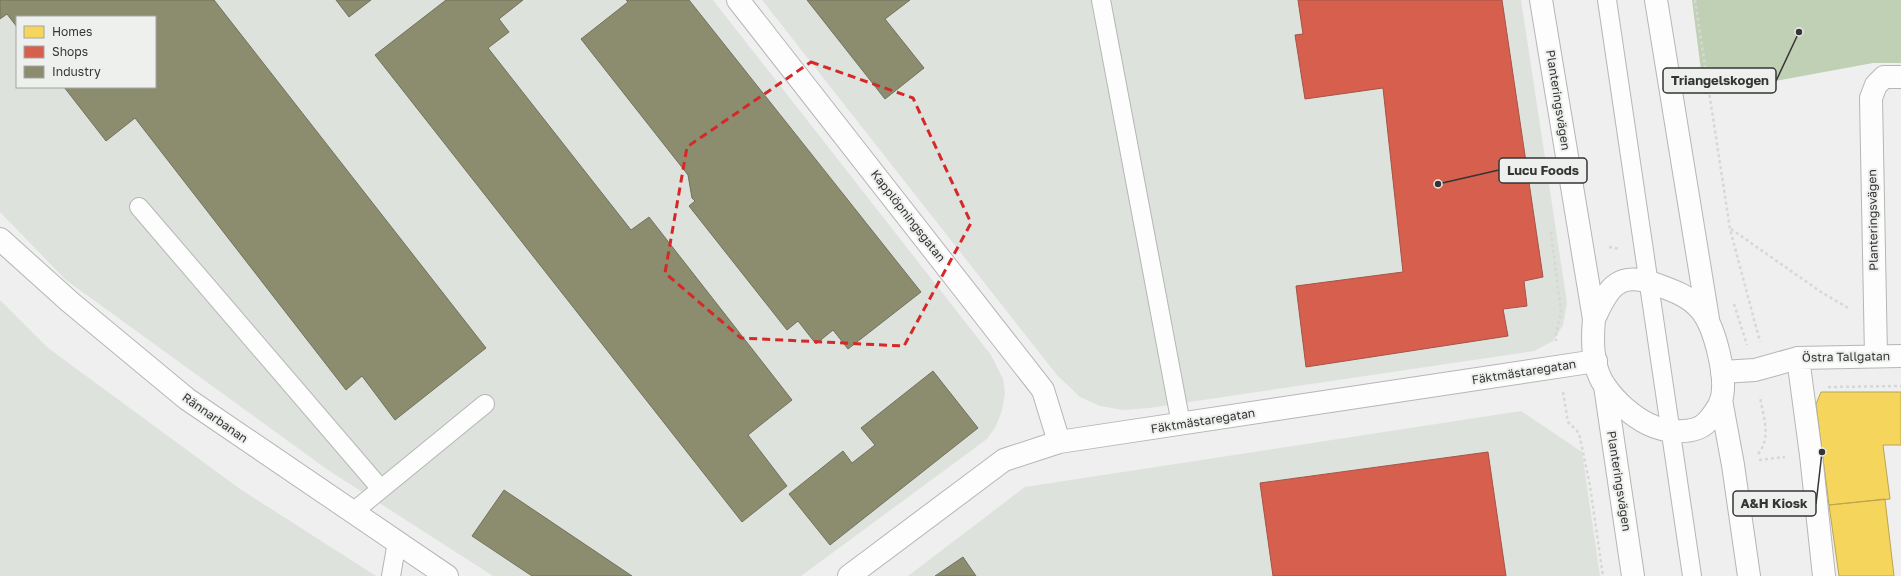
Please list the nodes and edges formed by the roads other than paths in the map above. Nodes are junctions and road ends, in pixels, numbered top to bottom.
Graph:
1 (738, 0) edge
2 (1101, 0) edge
3 (1541, 0) edge
4 (1607, 0) edge
5 (1656, 0) edge
6 (1901, 78) edge
7 (139, 207) dead end
8 (0, 239) edge
9 (1649, 282) junction
10 (1594, 319) junction
11 (1708, 319) junction
12 (1876, 356) junction
13 (1901, 356) edge
14 (1798, 358) junction
15 (1596, 361) junction
16 (1722, 372) junction
17 (1605, 386) junction
18 (1721, 400) junction
19 (485, 404) dead end
20 (1181, 424) junction
21 (1670, 429) junction
22 (1059, 442) junction
23 (381, 489) junction
24 (353, 512) junction
25 (397, 542) junction
26 (391, 576) edge
27 (447, 576) edge
28 (849, 576) edge
29 (1633, 576) edge
30 (1692, 576) edge
31 (1749, 576) edge
32 (1824, 576) edge

1 - 22 street, Kapplöpningsgatan
2 - 20 lane
3 - 10 street, Planteringsvägen
4 - 9 lane
5 - 11 street
6 - 12 street, Planteringsvägen
7 - 23 lane
8 - 24 street, Rännarbanan
9 - 10 street
9 - 11 street
9 - 21 lane
10 - 15 street
11 - 16 street
12 - 13 street, Östra Tallgatan
12 - 14 street, Östra Tallgatan
14 - 16 street, Östra Tallgatan
14 - 32 street
15 - 17 street
15 - 20 street, Fäktmästaregatan
16 - 18 street
17 - 21 street
17 - 29 street, Planteringsvägen
18 - 21 street
18 - 31 street
19 - 23 lane
20 - 22 street, Fäktmästaregatan
21 - 30 lane
22 - 28 street, Fäktmästaregatan
23 - 24 lane
24 - 25 street, Rännarbanan
25 - 26 lane
25 - 27 street, Rännarbanan

